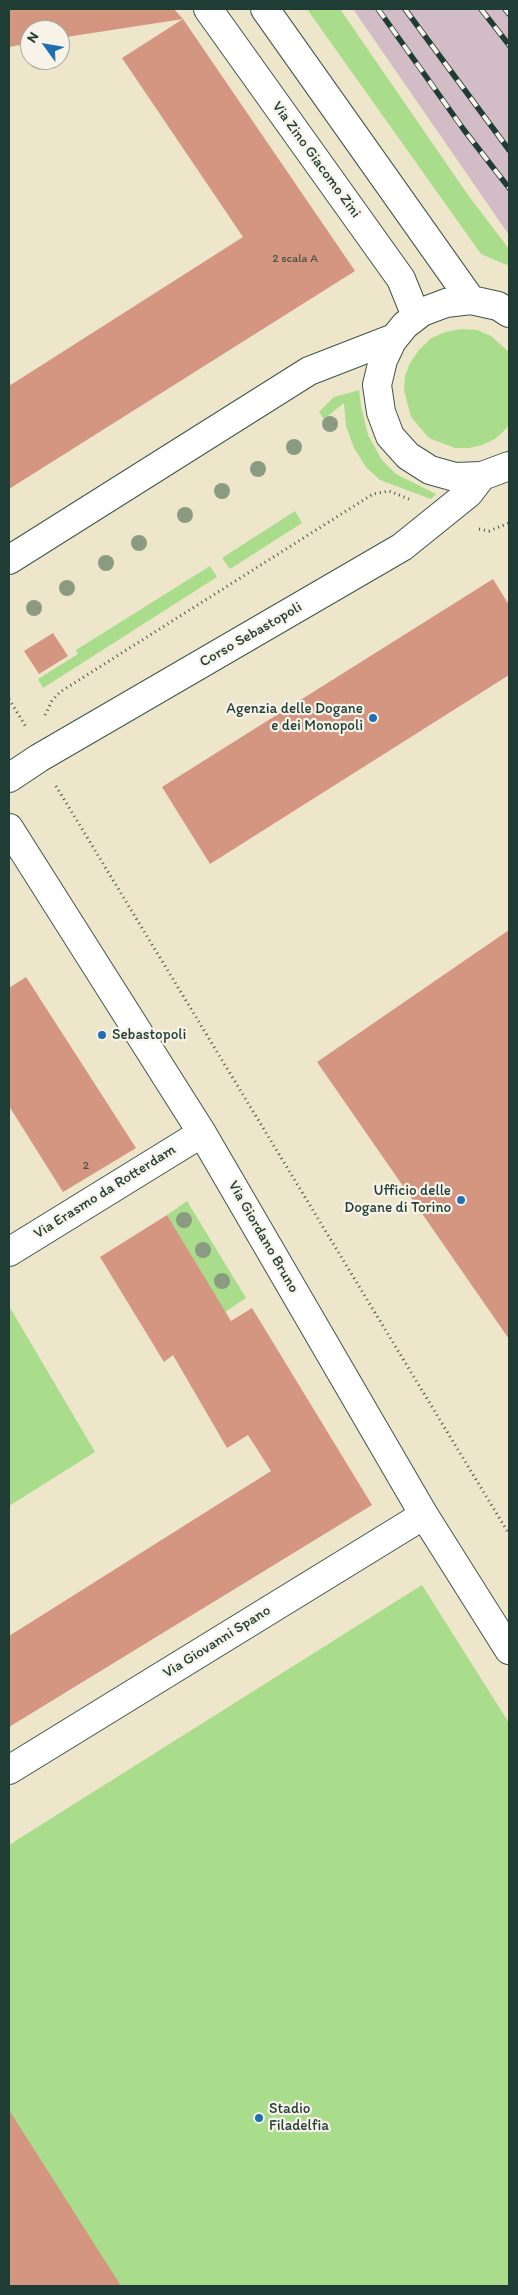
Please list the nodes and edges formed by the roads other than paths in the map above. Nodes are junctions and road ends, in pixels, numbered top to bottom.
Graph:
1 (208, 9) edge
2 (265, 9) edge
3 (470, 300) junction
4 (509, 313) edge
5 (416, 316) junction
6 (394, 338) junction
7 (509, 466) edge
8 (482, 476) junction
9 (9, 560) edge
10 (9, 778) edge
11 (9, 828) edge
12 (202, 1133) junction
13 (9, 1252) edge
14 (424, 1514) junction
15 (509, 1650) edge
16 (9, 1770) edge

1 - 5 street, Via Zino Giacomo Zini
2 - 3 street
3 - 4 street
3 - 5 street
5 - 6 street
6 - 8 street
6 - 9 street
7 - 8 street
8 - 10 street, Corso Sebastopoli
11 - 12 street, Via Giordano Bruno
12 - 13 street, Via Erasmo da Rotterdam
12 - 14 street, Via Giordano Bruno
14 - 15 street, Via Giordano Bruno
14 - 16 street, Via Giovanni Spano

